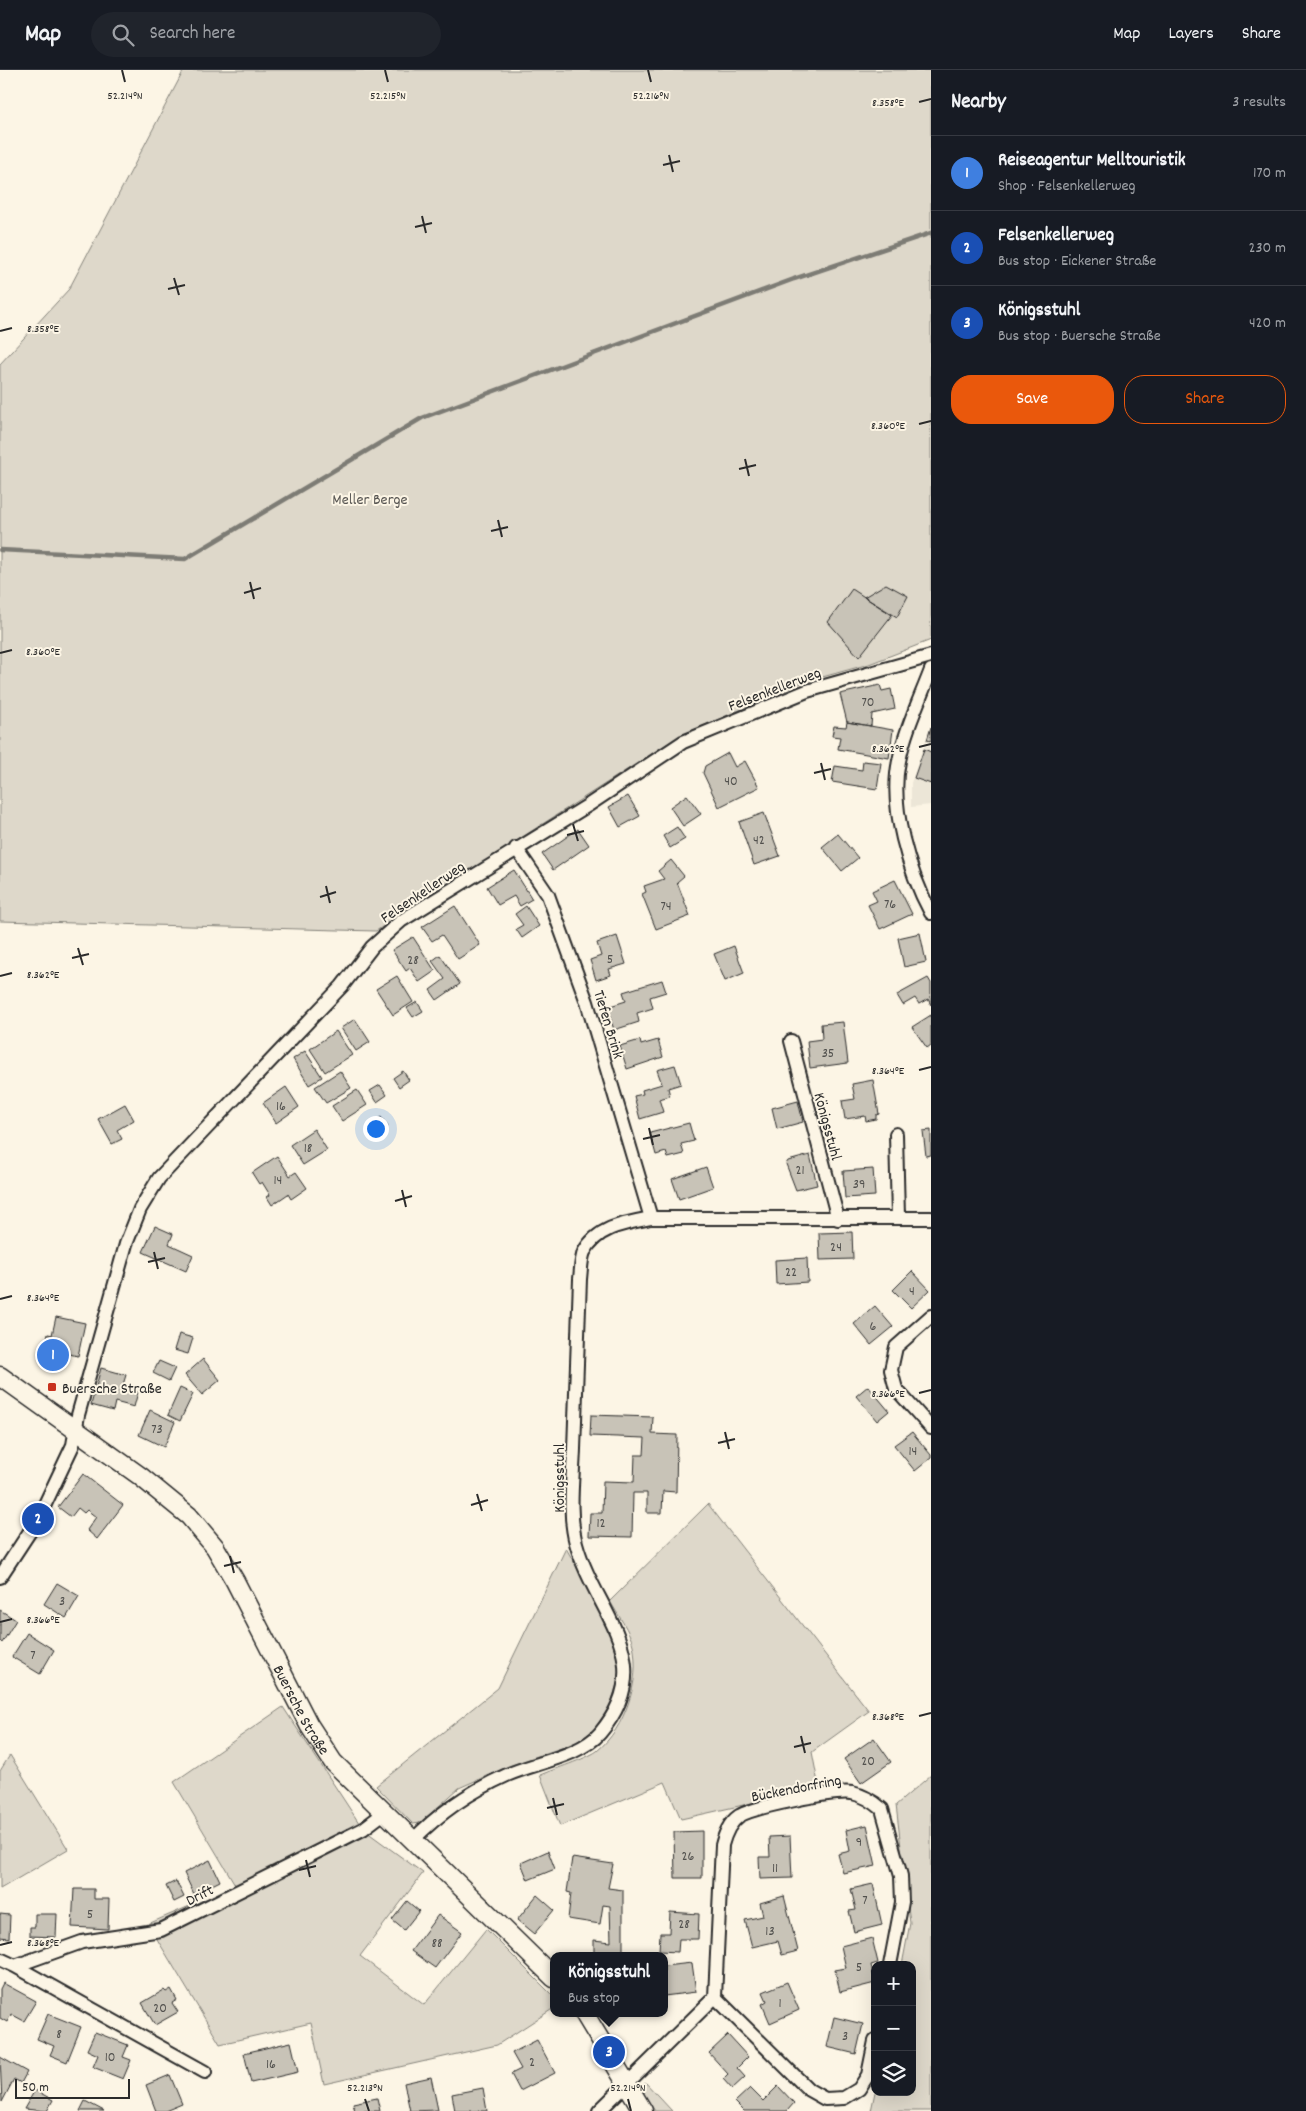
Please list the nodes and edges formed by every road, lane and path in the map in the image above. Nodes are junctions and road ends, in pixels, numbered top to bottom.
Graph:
1 (931, 656) edge
2 (931, 670) edge
3 (516, 848) junction
4 (931, 913) edge
5 (791, 1040) dead end
6 (896, 1134) dead end
7 (898, 1217) junction
8 (651, 1218) junction
9 (931, 1218) edge
10 (838, 1219) junction
11 (931, 1316) edge
12 (0, 1376) edge
13 (931, 1428) edge
14 (76, 1430) junction
15 (0, 1577) edge
16 (384, 1813) junction
17 (412, 1841) junction
18 (0, 1960) edge
19 (891, 1961) edge
20 (15, 1966) junction
21 (550, 1974) edge
22 (716, 1997) junction
23 (586, 2017) edge
24 (873, 2051) edge
25 (205, 2072) dead end
26 (628, 2084) junction
27 (599, 2111) edge
28 (643, 2111) edge

1 - 3 street, Felsenkellerweg
2 - 4 street
3 - 8 street, Tiefen Brink
3 - 14 street, Felsenkellerweg
5 - 10 street, Königsstuhl
6 - 7 street
7 - 9 street, Königsstuhl
7 - 10 street, Königsstuhl
8 - 10 street, Königsstuhl
8 - 17 street, Königsstuhl
11 - 13 street
12 - 14 main road, Buersche Straße
14 - 15 street, Felsenkellerweg
14 - 16 main road, Buersche Straße
16 - 17 main road, Buersche Straße
16 - 20 street, Drift
17 - 21 main road, Buersche Straße
18 - 20 street
19 - 22 street, Bückendorfring
20 - 25 street
22 - 24 street
22 - 26 street
23 - 26 main road
26 - 27 street
26 - 28 main road

